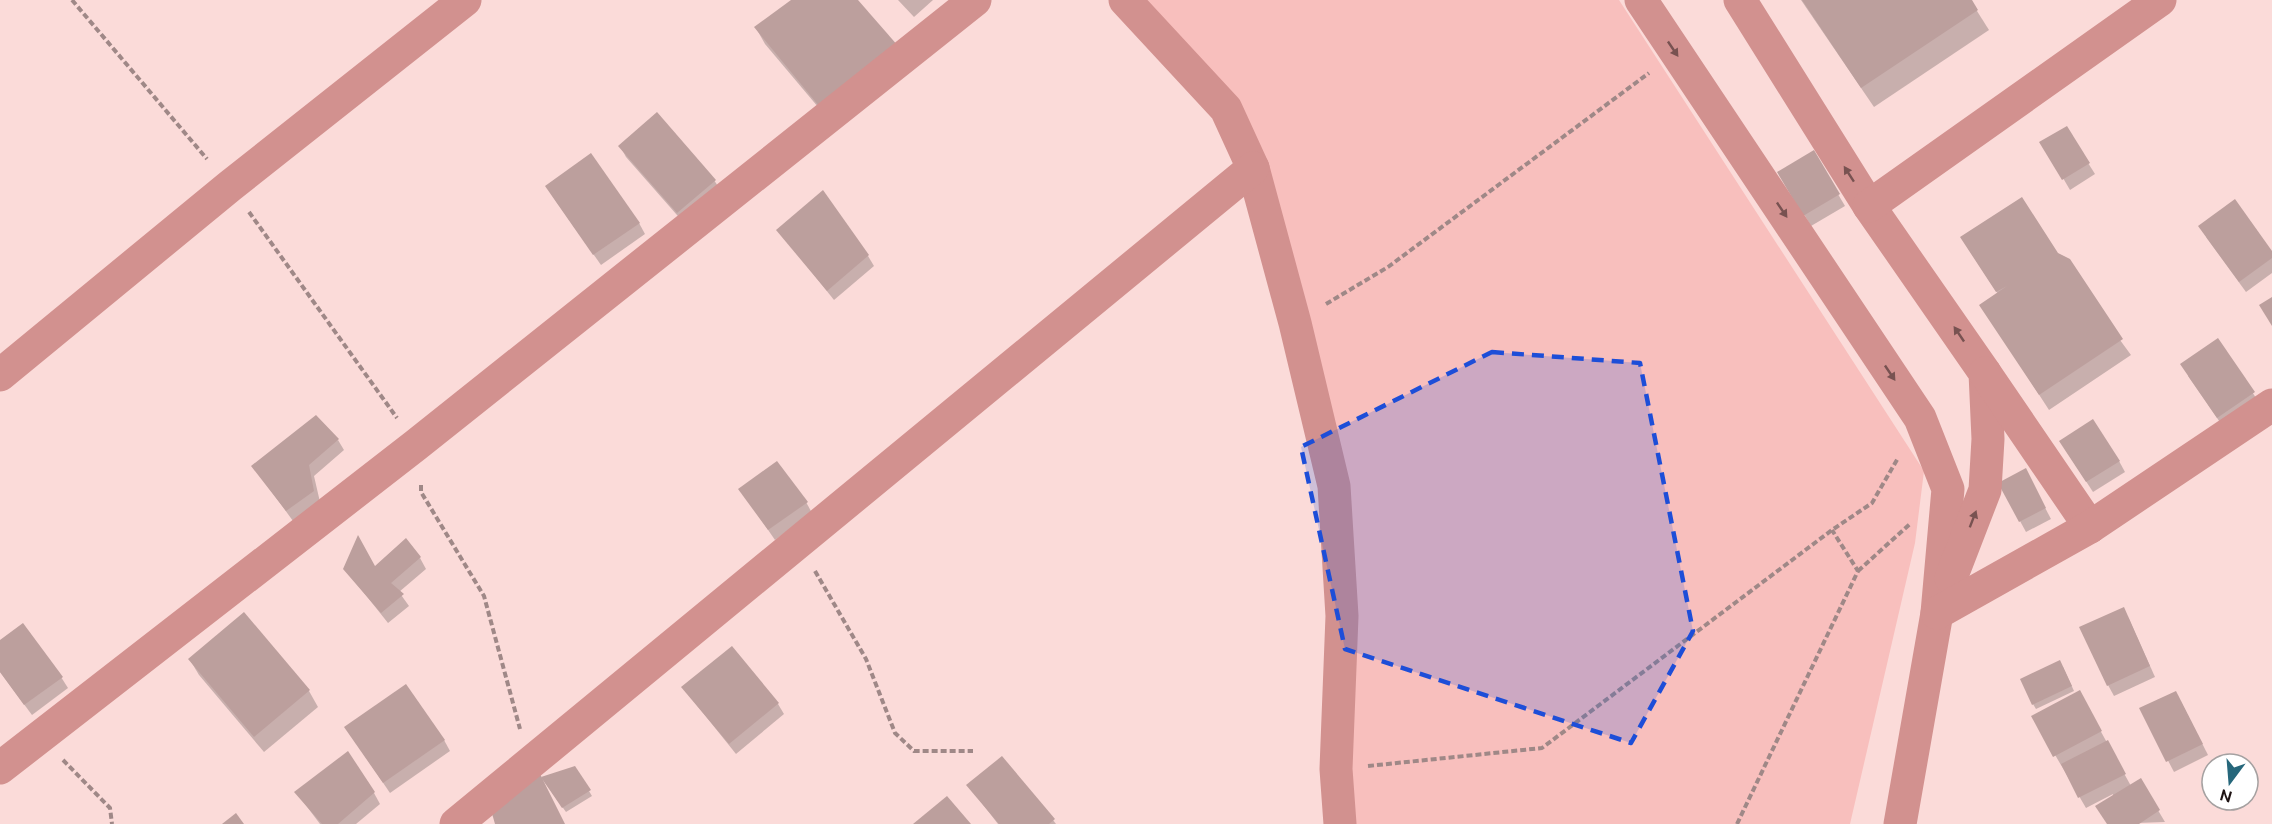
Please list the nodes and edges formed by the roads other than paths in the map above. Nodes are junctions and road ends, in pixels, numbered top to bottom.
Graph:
1 (465, 0) edge
2 (975, 0) edge
3 (1125, 0) edge
4 (1641, 0) edge
5 (1740, 0) edge
6 (2160, 0) edge
7 (1253, 168) junction
8 (1869, 206) junction
9 (1984, 372) junction
10 (0, 375) edge
11 (2272, 405) edge
12 (2090, 527) junction
13 (1937, 613) junction
14 (0, 768) edge
15 (456, 824) edge
16 (1340, 824) edge
17 (1900, 824) edge

1 - 10 street
2 - 14 street
3 - 7 street
4 -> 13 street
8 -> 5 street
6 - 8 street
7 - 15 street
7 - 16 street
9 -> 8 street
9 - 12 street
13 -> 9 street
11 - 12 street
12 - 13 street
13 - 17 street

